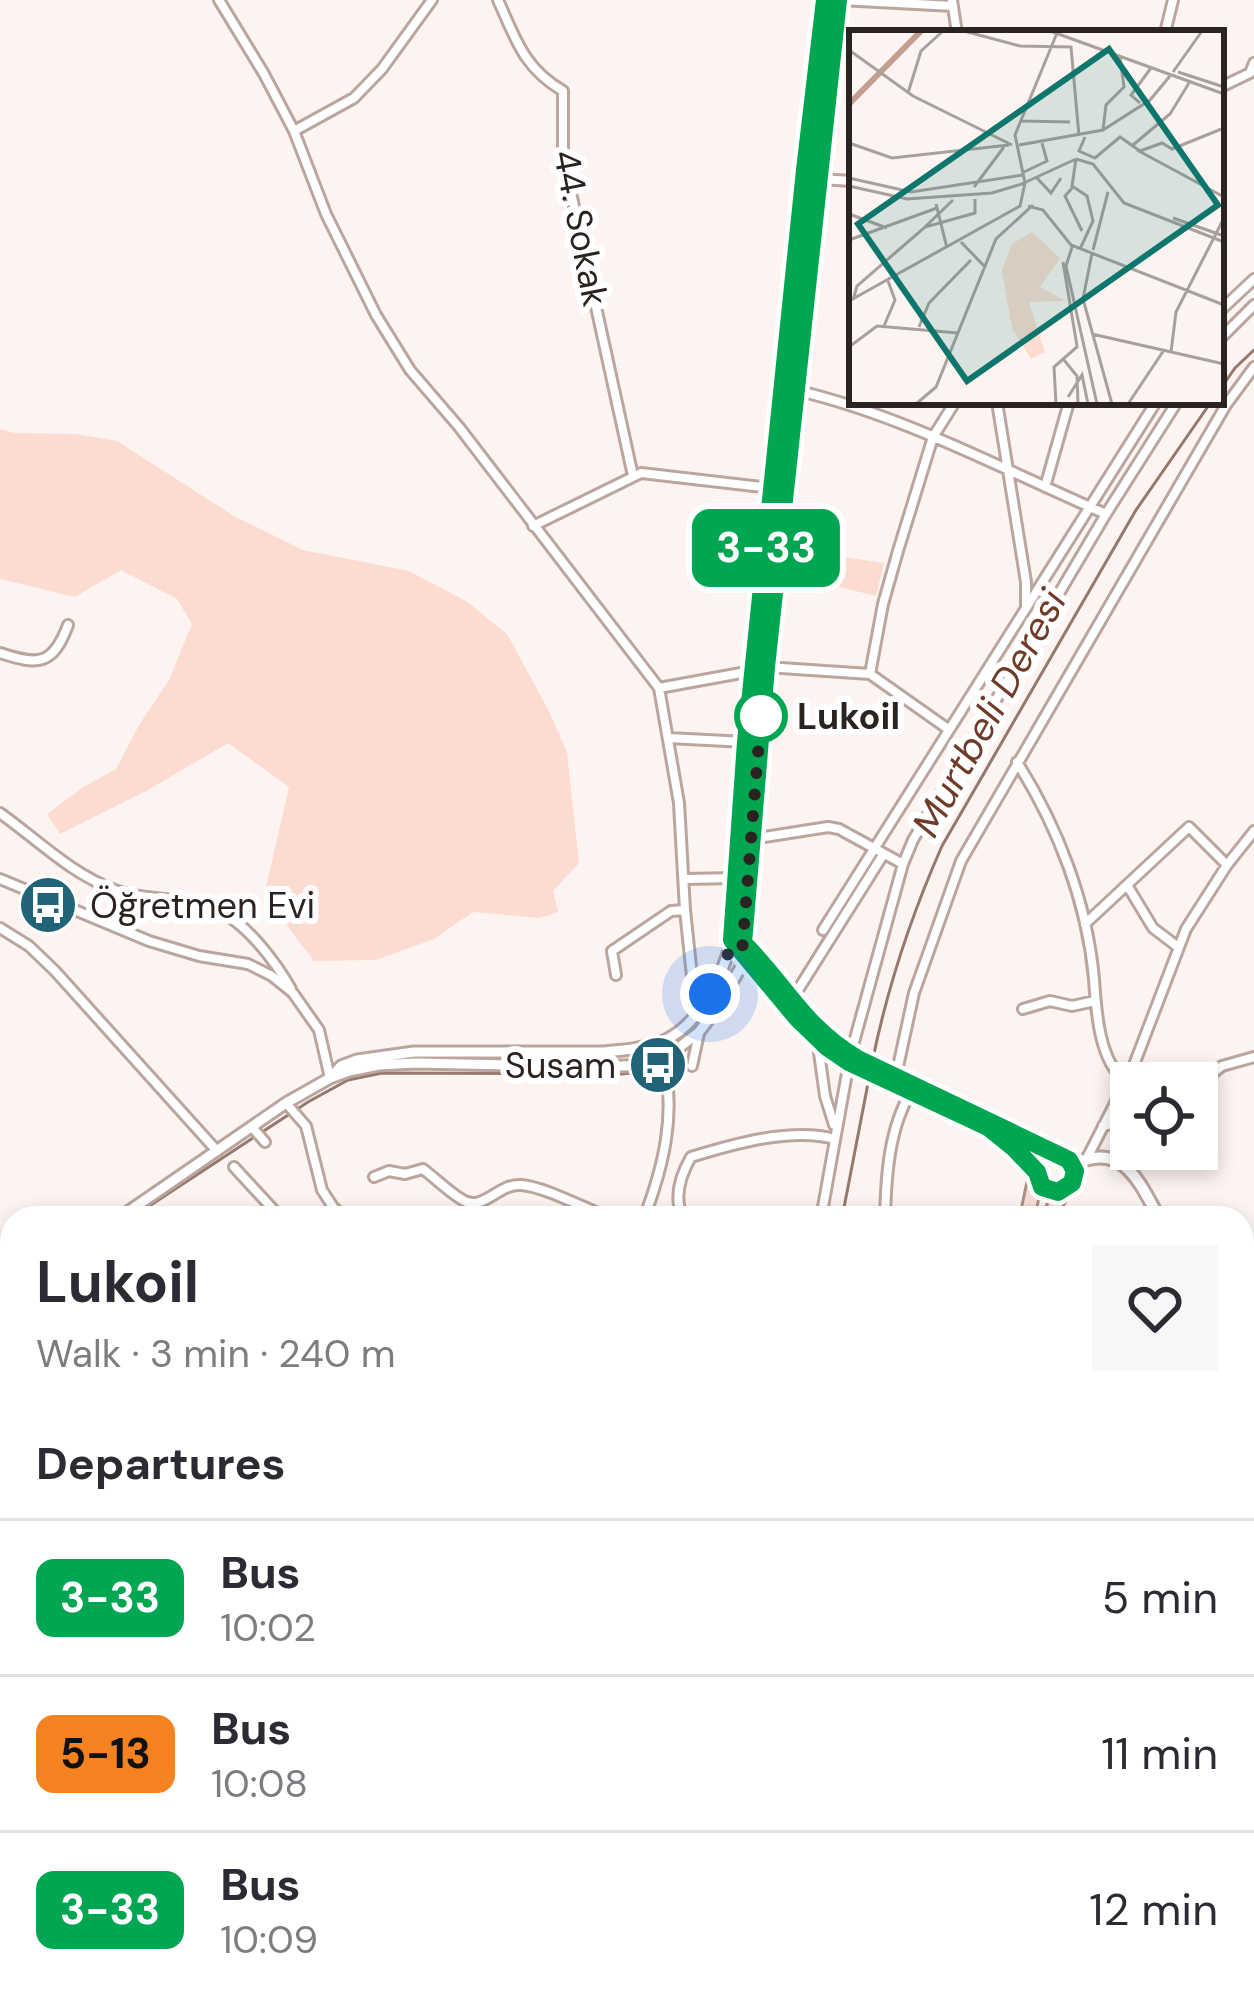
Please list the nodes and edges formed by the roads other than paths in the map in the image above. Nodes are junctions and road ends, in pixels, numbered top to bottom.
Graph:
1 (220, 0) edge
2 (432, 0) edge
3 (498, 0) edge
4 (825, 0) edge
5 (839, 0) edge
6 (1173, 0) edge
7 (952, 3) edge
8 (1166, 30) edge
9 (1254, 63) edge
10 (1224, 86) edge
11 (294, 131) junction
12 (818, 178) junction
13 (849, 182) edge
14 (1254, 278) edge
15 (1254, 305) edge
16 (1224, 307) edge
17 (1224, 335) edge
18 (1254, 368) edge
19 (788, 389) junction
20 (849, 405) edge
21 (849, 405) edge
22 (953, 405) edge
23 (997, 405) edge
24 (1068, 405) edge
25 (1154, 405) edge
26 (1175, 405) edge
27 (933, 437) junction
28 (1007, 470) junction
29 (634, 476) junction
30 (1046, 487) junction
31 (772, 488) junction
32 (1096, 509) junction
33 (533, 526) junction
34 (1026, 608) junction
35 (68, 625) dead end
36 (0, 653) edge
37 (760, 669) junction
38 (870, 674) junction
39 (659, 688) junction
40 (948, 729) junction
41 (668, 738) junction
42 (746, 742) junction
43 (1017, 762) junction
44 (0, 813) edge
45 (1254, 831) edge
46 (751, 840) junction
47 (878, 852) junction
48 (903, 864) junction
49 (1227, 866) junction
50 (737, 878) junction
51 (0, 879) edge
52 (685, 879) junction
53 (1126, 885) junction
54 (685, 910) junction
55 (1085, 924) junction
56 (0, 928) edge
57 (823, 930) dead end
58 (1178, 947) junction
59 (740, 949) junction
60 (616, 975) dead end
61 (293, 993) junction
62 (791, 1001) junction
63 (1095, 1001) junction
64 (1023, 1009) dead end
65 (696, 1014) junction
66 (699, 1032) junction
67 (817, 1038) junction
68 (1254, 1058) edge
69 (663, 1060) junction
70 (853, 1060) junction
71 (1110, 1062) edge
72 (1134, 1062) edge
73 (692, 1066) dead end
74 (1218, 1069) edge
75 (329, 1078) junction
76 (895, 1081) junction
77 (910, 1092) junction
78 (291, 1109) junction
79 (1110, 1113) edge
80 (1110, 1124) edge
81 (1103, 1126) junction
82 (835, 1138) junction
83 (217, 1151) junction
84 (1058, 1155) junction
85 (1087, 1158) junction
86 (1073, 1165) junction
87 (234, 1167) dead end
88 (1037, 1174) junction
89 (374, 1177) dead end
90 (1064, 1191) junction
91 (137, 1206) edge
92 (270, 1206) edge
93 (332, 1206) edge
94 (580, 1206) edge
95 (648, 1206) edge
96 (679, 1206) edge
97 (823, 1206) edge
98 (885, 1206) edge
99 (1030, 1206) edge
100 (1055, 1206) edge
101 (1153, 1206) edge

1 - 11 street
2 - 11 street
3 - 29 street, 44. Sokak
4 - 19 main road
5 - 7 street
5 - 12 main road
6 - 8 street
9 - 10 street
11 - 33 street
12 - 13 street
12 - 19 main road
14 - 16 street
15 - 17 street
18 - 43 street
19 - 21 street
19 - 31 main road
19 - 37 main road
20 - 27 street
22 - 27 street
23 - 28 street
24 - 30 street
25 - 32 street
26 - 32 street
27 - 28 street
27 - 38 street
28 - 30 street
28 - 34 street
29 - 31 street
29 - 33 street
30 - 32 street
31 - 37 main road
32 - 34 street
32 - 48 street
33 - 39 street
34 - 40 street
35 - 36 street
37 - 38 street
37 - 39 street
37 - 42 main road
37 - 46 main road
38 - 40 street
39 - 41 street
40 - 47 street
41 - 42 street
41 - 52 street
42 - 50 main road
43 - 55 street
43 - 76 street
44 - 61 street
45 - 49 street
46 - 47 street
46 - 59 main road
47 - 48 street
47 - 57 street
47 - 62 street
48 - 70 street
49 - 53 street
49 - 58 street
50 - 52 street
50 - 59 main road
51 - 61 street
52 - 54 street
53 - 55 street
53 - 58 street
54 - 60 street
54 - 65 street
55 - 63 street
56 - 83 street
58 - 72 street
59 - 62 main road
59 - 65 street
59 - 66 street
59 - 67 main road
61 - 75 street
62 - 70 main road
63 - 64 street
63 - 71 street
65 - 75 street
66 - 69 street
66 - 73 street
67 - 70 main road
67 - 82 street
68 - 74 street
69 - 75 street
69 - 95 street
70 - 76 main road
70 - 82 street
75 - 78 street
76 - 77 main road
76 - 84 main road
77 - 88 main road
77 - 98 street
78 - 83 street
78 - 93 street
79 - 81 street
80 - 81 street
81 - 85 street
82 - 96 street
82 - 97 street
83 - 91 street
84 - 86 main road
84 - 88 main road
85 - 86 main road
85 - 101 main road
86 - 90 main road
87 - 92 street
88 - 90 main road
88 - 99 main road
89 - 94 street
90 - 100 main road

